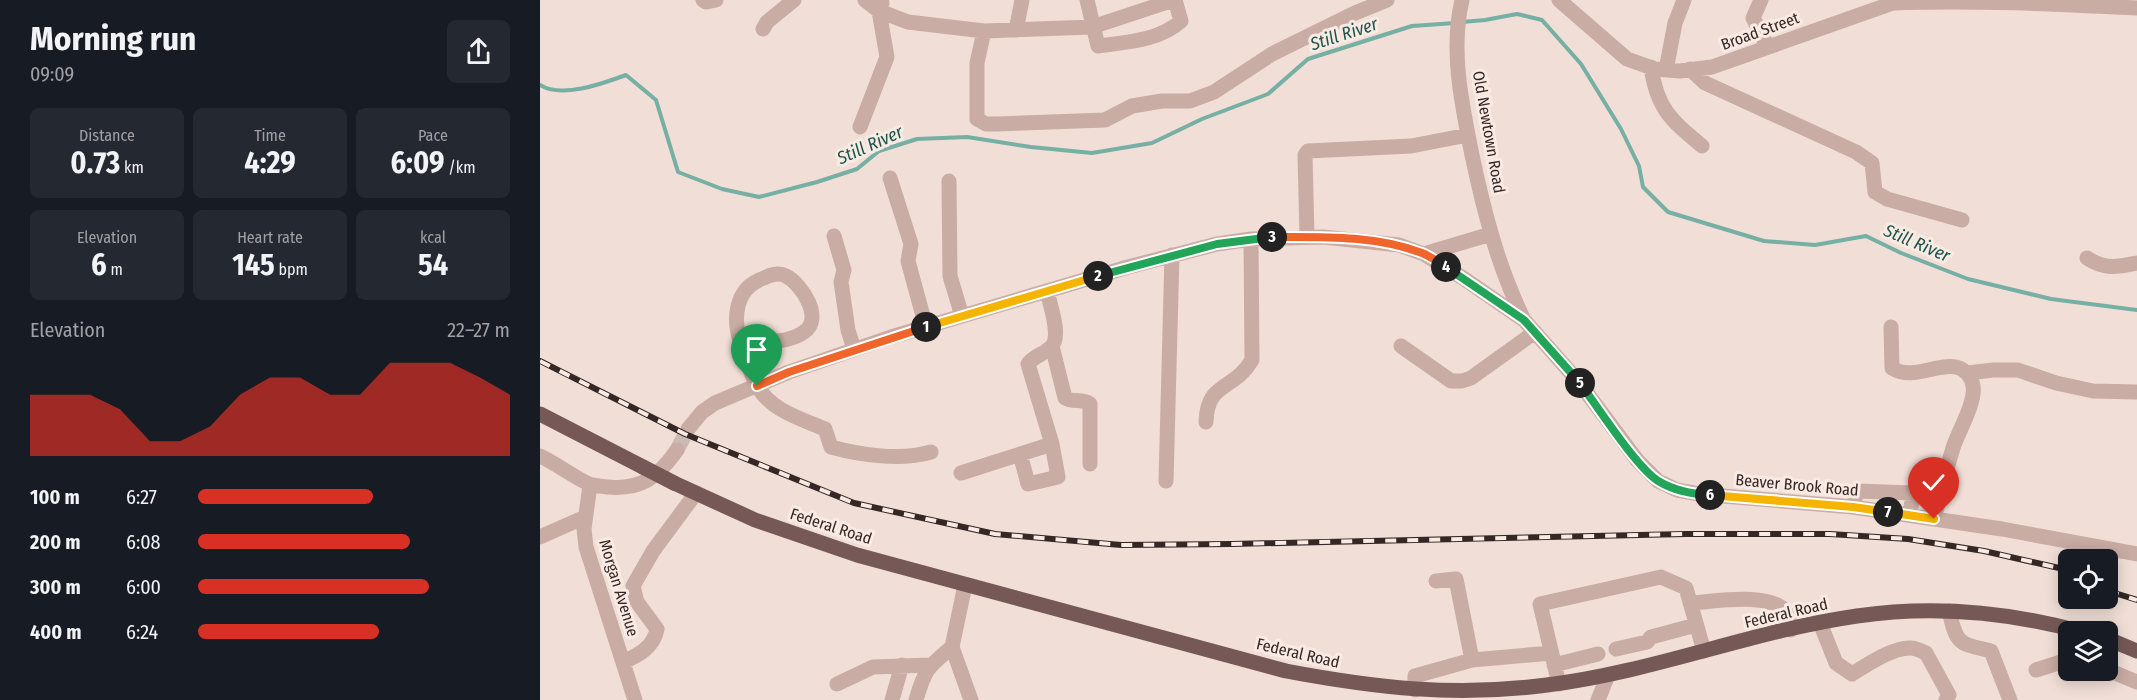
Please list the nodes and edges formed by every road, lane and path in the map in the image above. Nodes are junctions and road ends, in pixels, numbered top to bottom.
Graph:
1 (703, 0) edge
2 (716, 0) edge
3 (794, 0) edge
4 (865, 0) edge
5 (1022, 0) edge
6 (1087, 0) edge
7 (1387, 0) edge
8 (1462, 0) edge
9 (1559, 0) edge
10 (1684, 0) edge
11 (1761, 0) edge
12 (1995, 0) edge
13 (1171, 1) edge
14 (881, 5) edge
15 (1130, 7) edge
16 (2137, 8) edge
17 (1095, 26) junction
18 (763, 28) dead end
19 (1016, 30) junction
20 (984, 31) junction
21 (1768, 47) junction
22 (1659, 69) junction
23 (1690, 69) junction
24 (860, 127) dead end
25 (1468, 135) junction
26 (1702, 146) dead end
27 (890, 178) dead end
28 (949, 181) dead end
29 (1962, 220) dead end
30 (1491, 234) junction
31 (834, 236) dead end
32 (1307, 237) junction
33 (1251, 238) junction
34 (1424, 254) junction
35 (1172, 255) junction
36 (2087, 258) dead end
37 (2137, 263) edge
38 (1047, 291) junction
39 (962, 316) junction
40 (1524, 320) junction
41 (926, 327) junction
42 (1891, 327) dead end
43 (1535, 332) junction
44 (1052, 346) junction
45 (1401, 346) dead end
46 (742, 348) junction
47 (854, 349) junction
48 (1968, 373) junction
49 (757, 386) junction
50 (2137, 392) edge
51 (540, 414) edge
52 (1206, 422) dead end
53 (688, 429) tunnel mouth
54 (1052, 444) junction
55 (677, 450) tunnel mouth
56 (931, 452) dead end
57 (1020, 454) junction
58 (540, 456) edge
59 (1090, 464) dead end
60 (961, 473) dead end
61 (1166, 481) dead end
62 (590, 485) junction
63 (696, 493) junction
64 (1853, 507) junction
65 (1909, 515) junction
66 (585, 517) junction
67 (1934, 519) junction
68 (540, 537) edge
69 (2137, 554) edge
70 (1436, 581) dead end
71 (965, 585) junction
72 (1690, 603) junction
73 (1949, 611) junction
74 (1820, 623) junction
75 (1696, 625) junction
76 (2058, 626) edge
77 (1791, 630) junction
78 (2118, 643) edge
79 (952, 647) junction
80 (1704, 651) junction
81 (2137, 651) edge
82 (1598, 654) dead end
83 (1553, 659) junction
84 (1472, 660) junction
85 (623, 662) junction
86 (2058, 663) edge
87 (902, 665) junction
88 (930, 665) junction
89 (1635, 668) junction
90 (2036, 670) dead end
91 (2118, 674) edge
92 (1608, 675) junction
93 (2137, 682) edge
94 (837, 684) dead end
95 (1559, 684) junction
96 (1415, 690) junction
97 (635, 700) edge
98 (892, 700) edge
99 (916, 700) edge
100 (971, 700) edge
101 (1598, 700) edge
102 (1947, 700) edge
103 (2010, 700) edge

1 - 2 street
3 - 18 street
4 - 14 street
5 - 19 street
6 - 17 street
7 - 20 street
8 - 25 street, Old Newtown Road
9 - 22 street, Broad Street
10 - 22 street
11 - 21 street
12 - 16 street, Broad Street
12 - 21 street, Broad Street
13 - 15 street
13 - 17 street
14 - 20 street
14 - 24 street
15 - 17 street
17 - 19 street
19 - 20 street
21 - 23 street, Broad Street
22 - 23 street, Broad Street
22 - 26 street
23 - 29 street
25 - 30 street, Old Newtown Road
25 - 32 street
27 - 41 street
28 - 39 street
30 - 34 street
30 - 40 street, Old Newtown Road
31 - 47 street
32 - 33 street, Beaver Brook Road
32 - 34 street, Beaver Brook Road
33 - 35 street, Beaver Brook Road
33 - 52 street
34 - 40 street, Beaver Brook Road
35 - 38 street, Beaver Brook Road
35 - 61 street
36 - 37 street
38 - 39 street, Beaver Brook Road
38 - 44 street
39 - 41 street, Beaver Brook Road
40 - 43 street, Beaver Brook Road
41 - 47 street, Beaver Brook Road
42 - 48 street
43 - 45 street
43 - 64 street, Beaver Brook Road
44 - 54 street
44 - 59 street
46 - 46 street
46 - 49 street
47 - 49 street, Beaver Brook Road
48 - 50 street
48 - 67 street
49 - 53 street, Beaver Brook Road
49 - 56 street
51 - 63 main road, Federal Road, bridge
54 - 57 street
54 - 57 street
55 - 62 street
57 - 60 street
58 - 62 street
62 - 66 street, Morgan Avenue
63 - 71 main road, Federal Road
63 - 85 street
64 - 65 street, Beaver Brook Road
64 - 65 street
65 - 67 street, Beaver Brook Road
66 - 68 street
66 - 85 street, Morgan Avenue
67 - 69 street, Beaver Brook Road
70 - 84 street
71 - 79 street
71 - 96 main road, Federal Road
72 - 75 street
72 - 77 street
72 - 83 street
73 - 74 main road, Federal Road
73 - 76 main road, Federal Road
73 - 103 street
74 - 77 main road, Federal Road
74 - 102 street
75 - 80 street
75 - 89 street
77 - 80 main road, Federal Road
78 - 81 main road
79 - 88 street
79 - 100 street
80 - 89 main road, Federal Road
82 - 83 street
83 - 84 street
83 - 95 street
84 - 96 street
85 - 97 street, Morgan Avenue
86 - 90 street
87 - 88 street
87 - 94 street
87 - 98 street
88 - 99 street
89 - 92 main road, Federal Road
91 - 93 street
92 - 95 main road, Federal Road
92 - 101 street
95 - 96 main road, Federal Road

